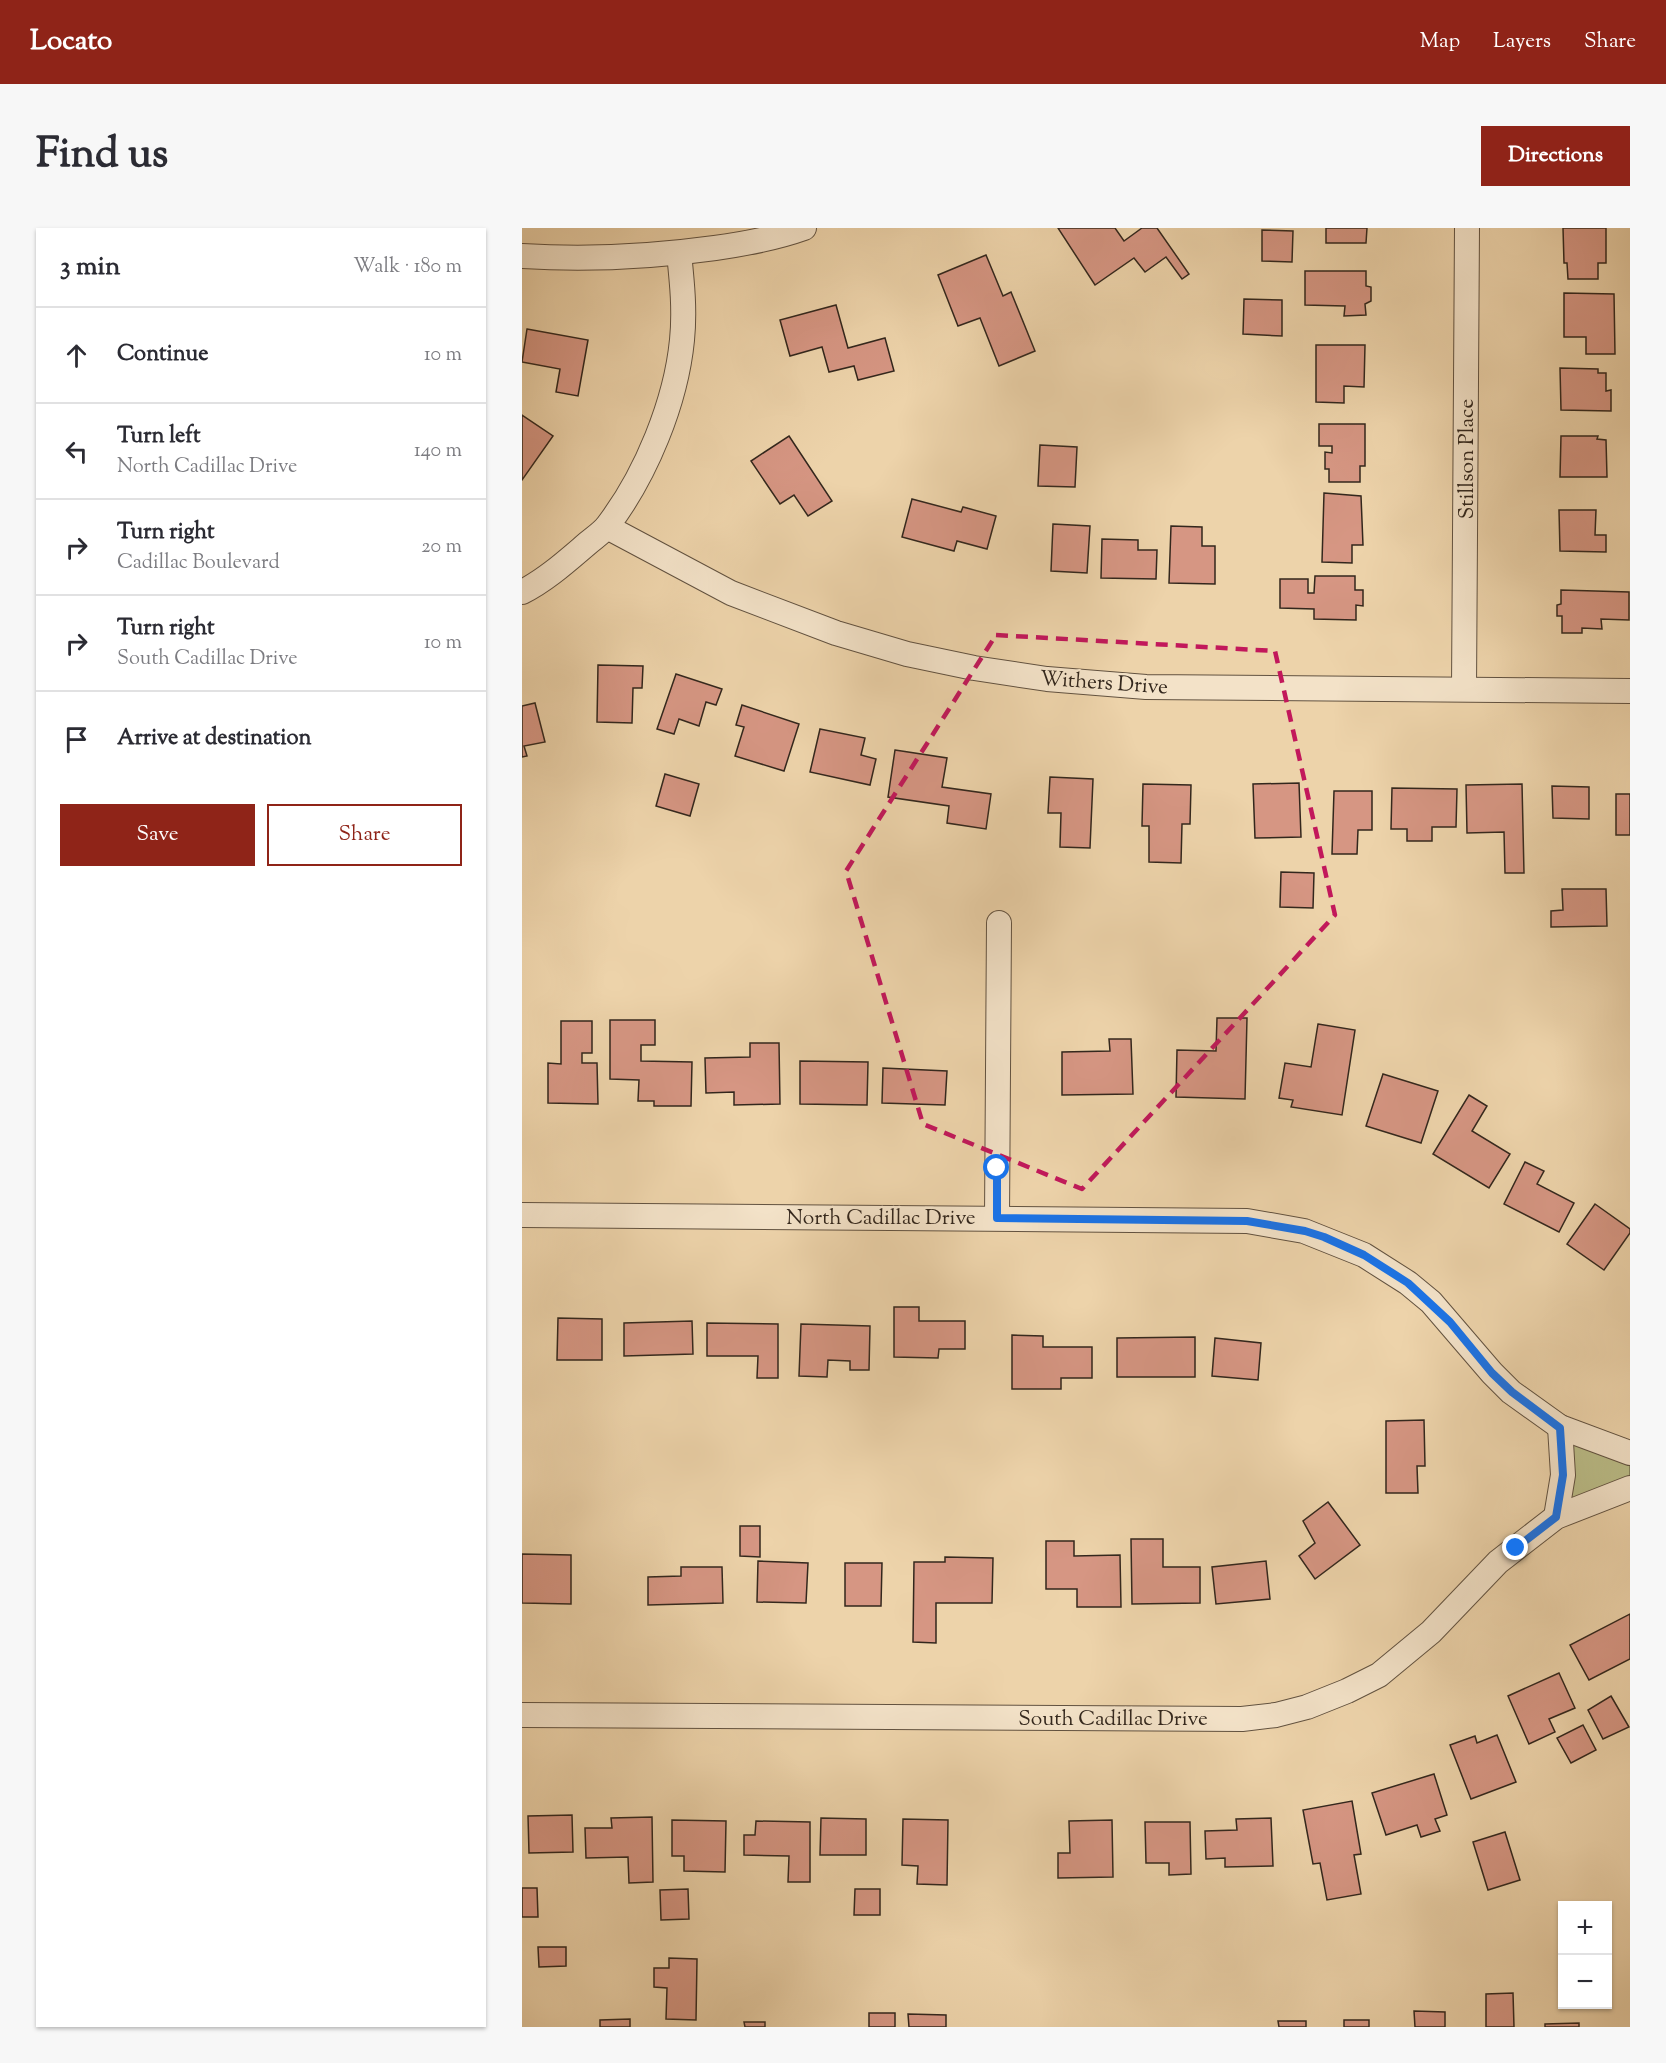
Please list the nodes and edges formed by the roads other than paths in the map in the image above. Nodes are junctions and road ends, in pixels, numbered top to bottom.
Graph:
1 (804, 228) edge
2 (1467, 228) edge
3 (679, 253) junction
4 (522, 256) edge
5 (607, 527) junction
6 (522, 592) edge
7 (1464, 689) junction
8 (1630, 691) edge
9 (999, 923) dead end
10 (522, 1215) edge
11 (997, 1218) junction
12 (1560, 1428) junction
13 (1630, 1453) edge
14 (1630, 1488) edge
15 (1556, 1517) junction
16 (522, 1715) edge

1 - 3 street
2 - 7 street, Stillson Place
3 - 4 street
3 - 5 street
5 - 6 street
5 - 7 street, Withers Drive
7 - 8 street, Withers Drive
9 - 11 street
10 - 11 street, North Cadillac Drive
11 - 12 street, North Cadillac Drive
12 - 13 street, North Cadillac Drive
12 - 15 street
14 - 15 street, South Cadillac Drive
15 - 16 street, South Cadillac Drive

